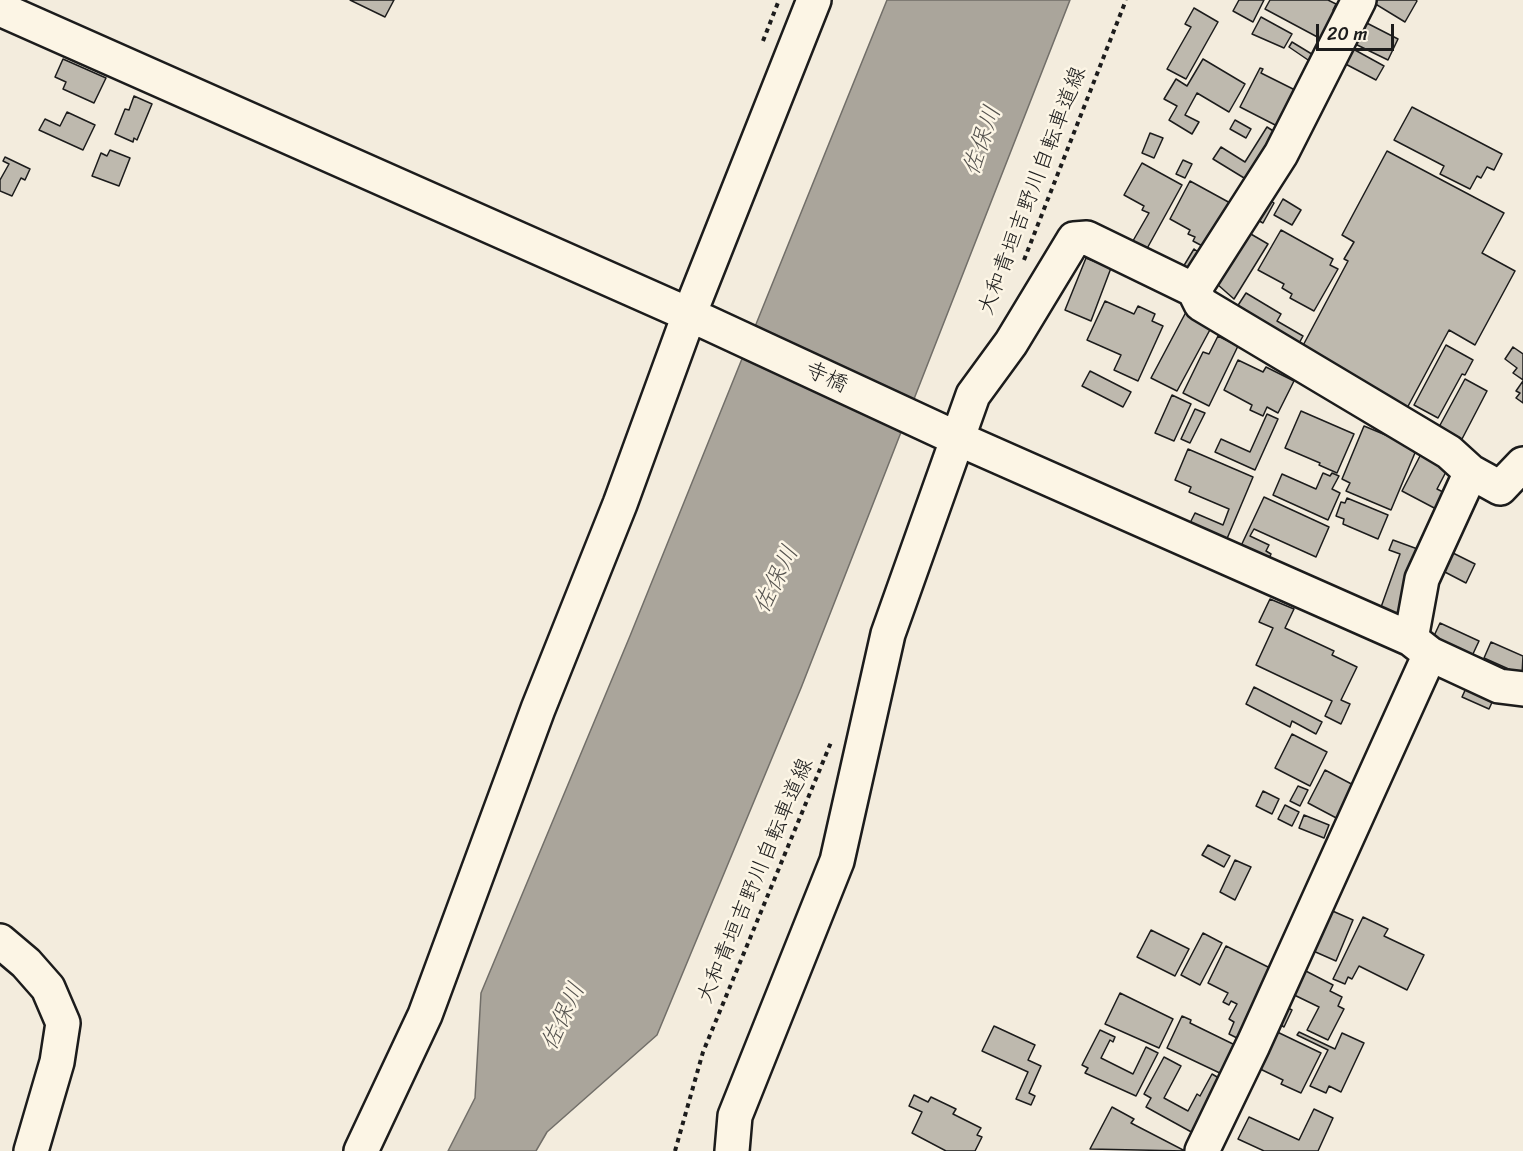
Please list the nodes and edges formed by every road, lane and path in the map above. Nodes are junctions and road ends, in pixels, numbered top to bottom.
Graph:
1 (814, 0) edge
2 (1126, 0) edge
3 (1359, 0) edge
4 (0, 9) edge
5 (1022, 265) dead end
6 (1194, 290) junction
7 (698, 319) junction
8 (950, 435) junction
9 (1523, 464) edge
10 (1471, 472) junction
11 (1420, 646) junction
12 (1523, 689) edge
13 (834, 735) dead end
14 (0, 941) edge
15 (31, 1151) edge
16 (361, 1151) edge
17 (675, 1151) edge
18 (732, 1151) edge
19 (1202, 1151) edge

1 - 7 street
2 - 5 path, 大和青垣吉野川自転車道線
3 - 6 street
4 - 7 street, 寺橋
6 - 8 street
6 - 10 street
7 - 8 street, 寺橋
7 - 16 street
8 - 11 street, 寺橋
8 - 18 street
9 - 10 street
10 - 11 street
11 - 12 street, 寺橋
11 - 19 street
13 - 17 path, 大和青垣吉野川自転車道線
14 - 15 street

